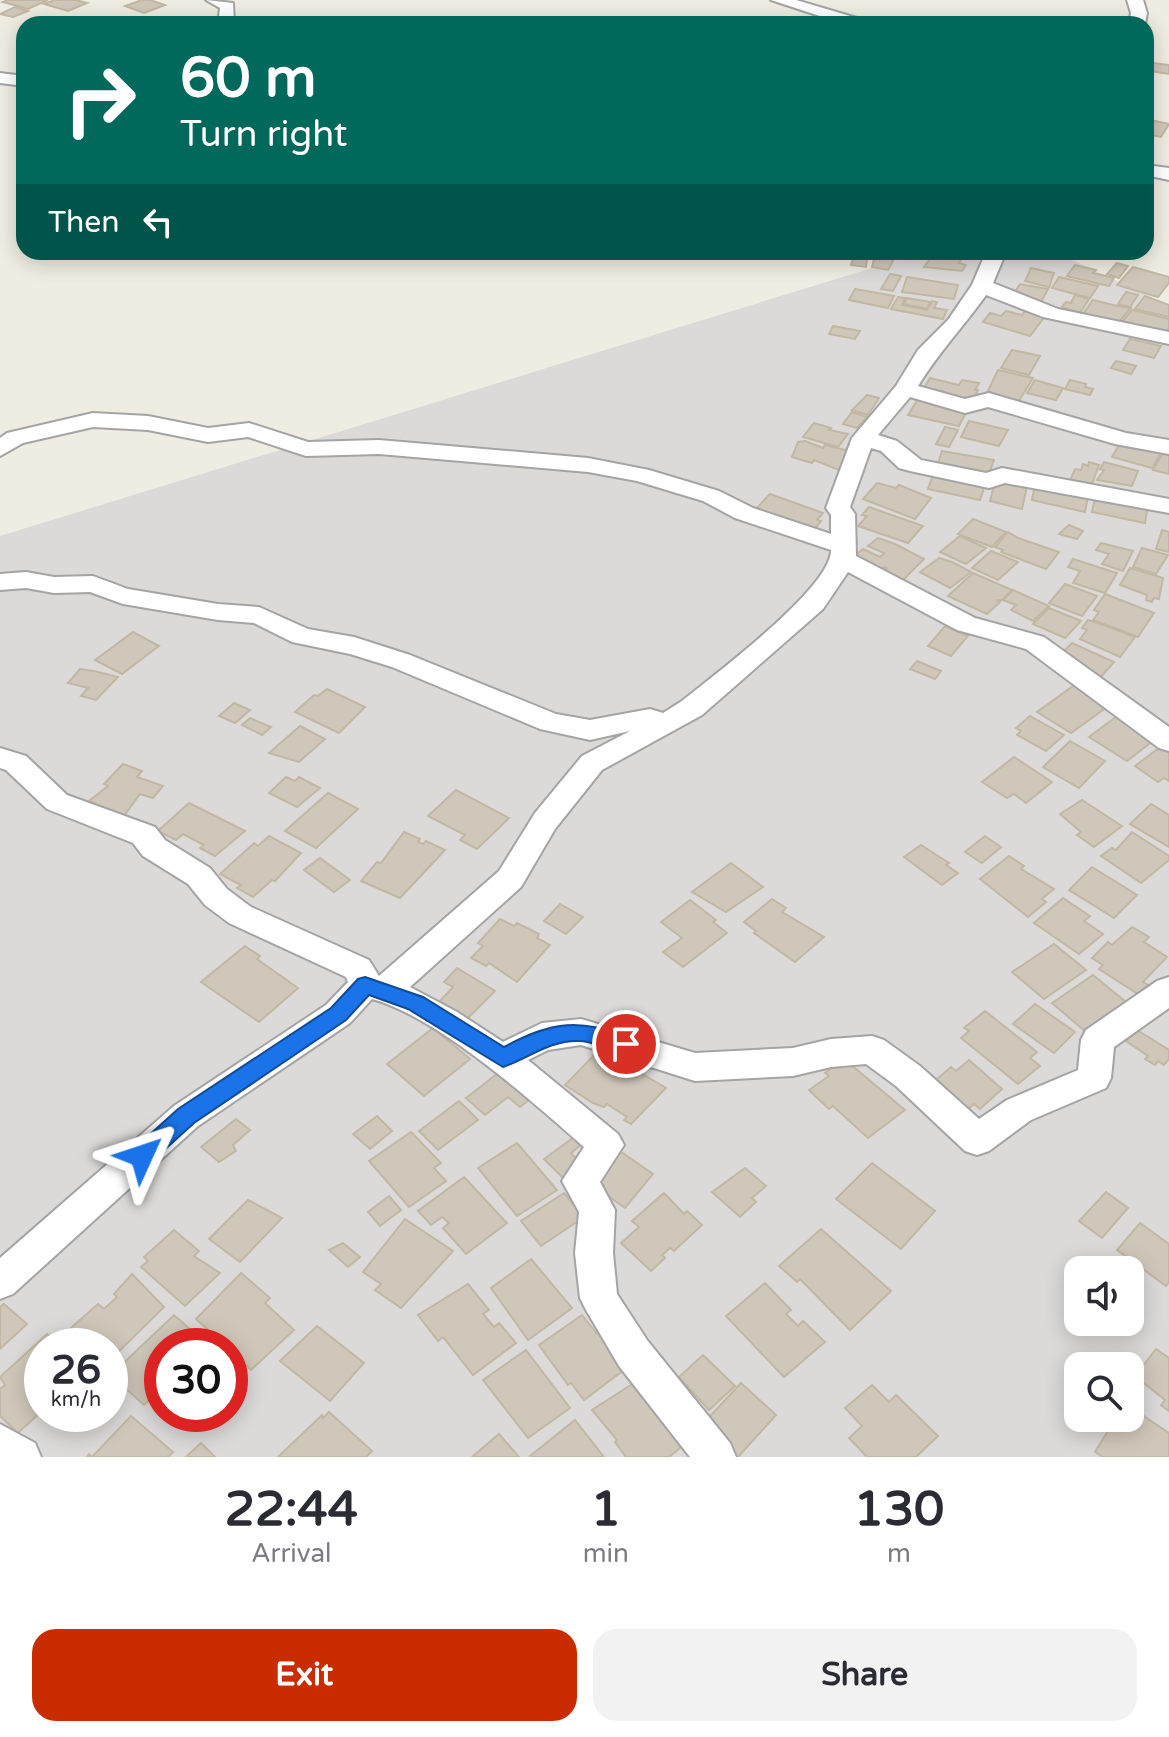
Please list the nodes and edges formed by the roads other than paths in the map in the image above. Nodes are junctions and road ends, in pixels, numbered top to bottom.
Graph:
1 (214, 0) edge
2 (779, 0) edge
3 (227, 16) edge
4 (834, 16) edge
5 (993, 260) edge
6 (982, 285) junction
7 (1169, 338) edge
8 (905, 389) junction
9 (863, 438) junction
10 (1169, 447) edge
11 (0, 449) edge
12 (1169, 506) edge
13 (844, 553) junction
14 (0, 582) edge
15 (666, 725) junction
16 (1169, 741) edge
17 (0, 758) edge
18 (375, 987) junction
19 (1169, 990) edge
20 (503, 1058) junction
21 (0, 1282) edge
22 (0, 1444) edge
23 (21, 1457) edge
24 (716, 1457) edge

1 - 3 street
2 - 4 street
5 - 6 street
6 - 7 street
6 - 8 street
8 - 9 street
8 - 10 street
9 - 12 street
9 - 13 street
11 - 13 street
13 - 15 street
13 - 16 street
14 - 15 street
15 - 18 street
17 - 18 street
18 - 20 street
18 - 21 street
19 - 20 street
20 - 24 street
22 - 23 street

